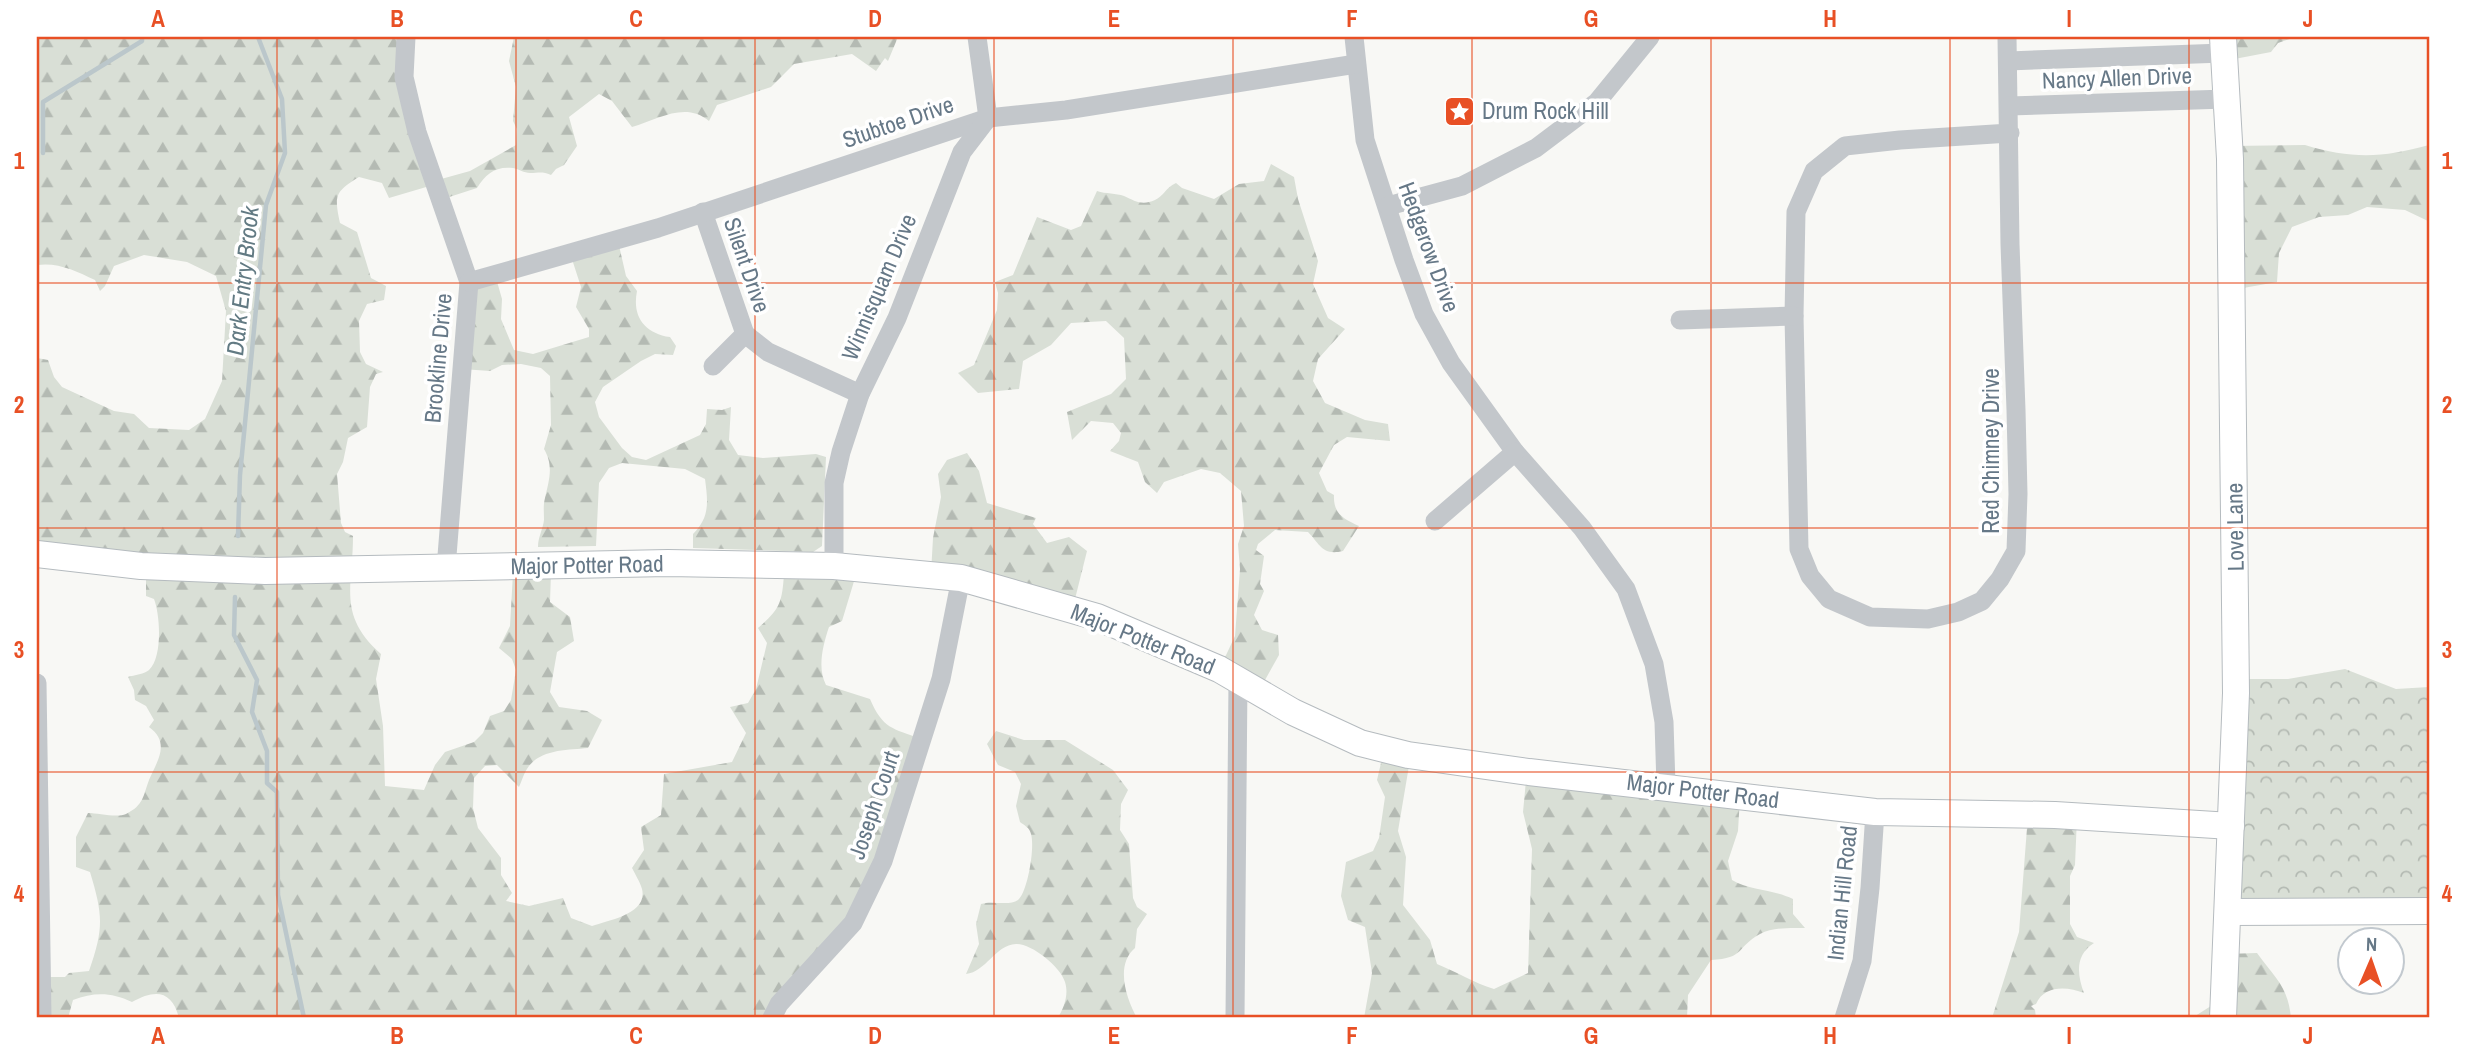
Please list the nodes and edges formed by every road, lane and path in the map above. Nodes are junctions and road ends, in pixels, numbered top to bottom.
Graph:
1 (406, 37) edge
2 (977, 37) edge
3 (1354, 37) edge
4 (1650, 37) edge
5 (2007, 37) edge
6 (2223, 45) edge
7 (2008, 61) junction
8 (1356, 64) junction
9 (2226, 99) junction
10 (2009, 106) junction
11 (988, 118) junction
12 (2010, 133) junction
13 (1388, 206) junction
14 (703, 212) junction
15 (469, 282) junction
16 (1794, 316) junction
17 (1679, 320) dead end
18 (745, 334) junction
19 (713, 366) dead end
20 (860, 394) junction
21 (1516, 452) junction
22 (1435, 521) dead end
23 (37, 554) edge
24 (834, 566) junction
25 (446, 568) junction
26 (961, 578) junction
27 (1238, 680) junction
28 (37, 683) edge
29 (1666, 786) junction
30 (1875, 812) junction
31 (2231, 826) junction
32 (2429, 911) edge
33 (2228, 912) junction
34 (42, 1018) edge
35 (772, 1018) edge
36 (1235, 1018) edge
37 (1844, 1018) edge
38 (2223, 1018) edge

1 - 15 street, Brookline Drive
2 - 11 street
3 - 8 street, Hedgerow Drive
4 - 13 street
5 - 7 street, Red Chimney Drive
6 - 7 street, Nancy Allen Drive
6 - 9 street, Love Lane
7 - 10 street, Red Chimney Drive
8 - 11 street, Stubtoe Drive
8 - 13 street, Hedgerow Drive
9 - 10 street, Nancy Allen Drive
9 - 31 street, Love Lane
10 - 12 street, Red Chimney Drive
11 - 14 street, Stubtoe Drive
11 - 20 street, Winnisquam Drive
12 - 16 street, Red Chimney Drive
12 - 16 street, Red Chimney Drive
13 - 21 street, Hedgerow Drive
14 - 15 street, Stubtoe Drive
14 - 18 street, Silent Drive
15 - 25 street, Brookline Drive
16 - 17 street
18 - 19 street, Silent Drive
18 - 20 street, Silent Drive
20 - 24 street, Winnisquam Drive
21 - 22 street
21 - 29 street, Hedgerow Drive
23 - 25 street, Major Potter Road
24 - 25 street, Major Potter Road
24 - 26 street, Major Potter Road
26 - 27 street, Major Potter Road
26 - 35 street, Joseph Court
27 - 29 street, Major Potter Road
27 - 36 street
28 - 34 street
29 - 30 street, Major Potter Road
30 - 31 street, Major Potter Road
30 - 37 street, Indian Hill Road
31 - 33 street, Love Lane
32 - 33 street
33 - 38 street, Love Lane

